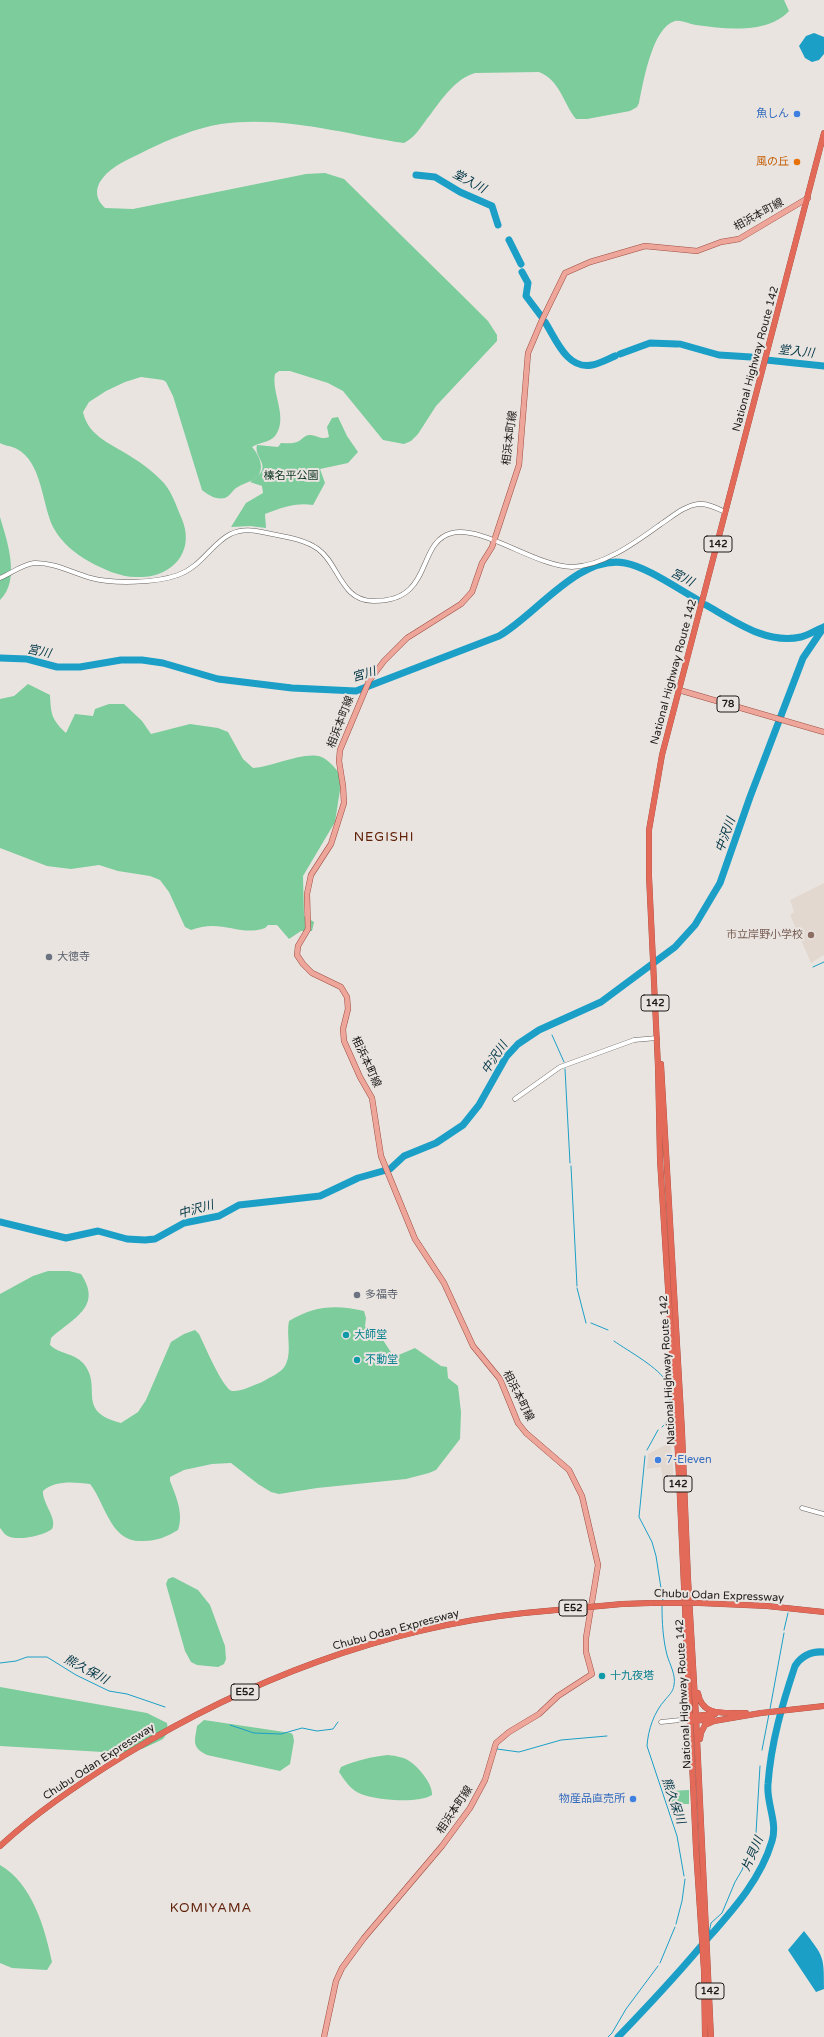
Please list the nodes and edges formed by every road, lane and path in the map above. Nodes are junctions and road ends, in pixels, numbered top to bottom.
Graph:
1 (824, 133) edge
2 (808, 198) junction
3 (725, 512) junction
4 (493, 541) junction
5 (0, 578) edge
6 (679, 690) junction
7 (824, 732) edge
8 (657, 1038) junction
9 (515, 1099) dead end
10 (802, 1508) dead end
11 (824, 1514) edge
12 (824, 1612) edge
13 (692, 1657) junction
14 (824, 1706) edge
15 (732, 1715) junction
16 (696, 1718) junction
17 (690, 1719) junction
18 (661, 1722) dead end
19 (699, 1772) junction
20 (0, 1846) edge
21 (324, 2037) edge
22 (705, 2037) edge
23 (711, 2037) edge

1 - 2 highway, National Highway Route 142 / 142
2 - 3 highway, National Highway Route 142 / 142
2 - 4 main road, 相浜本町線
3 - 4 street
3 - 6 highway, National Highway Route 142 / 142
4 - 5 street
4 - 21 main road, 相浜本町線
6 - 7 main road, 78
6 - 8 highway, National Highway Route 142 / 142
8 - 9 street
8 - 13 highway, National Highway Route 142 / 142
8 - 17 highway, National Highway Route 142 / 142
10 - 11 street
12 - 20 highway, Chubu Odan Expressway / E52, bridge
13 - 15 highway
13 - 16 highway, National Highway Route 142 / 142
14 - 15 highway
15 - 16 highway
15 - 19 highway
16 - 17 highway
16 - 19 highway, National Highway Route 142 / 142
17 - 18 street
17 - 22 highway, National Highway Route 142 / 142
19 - 23 highway, National Highway Route 142 / 142

